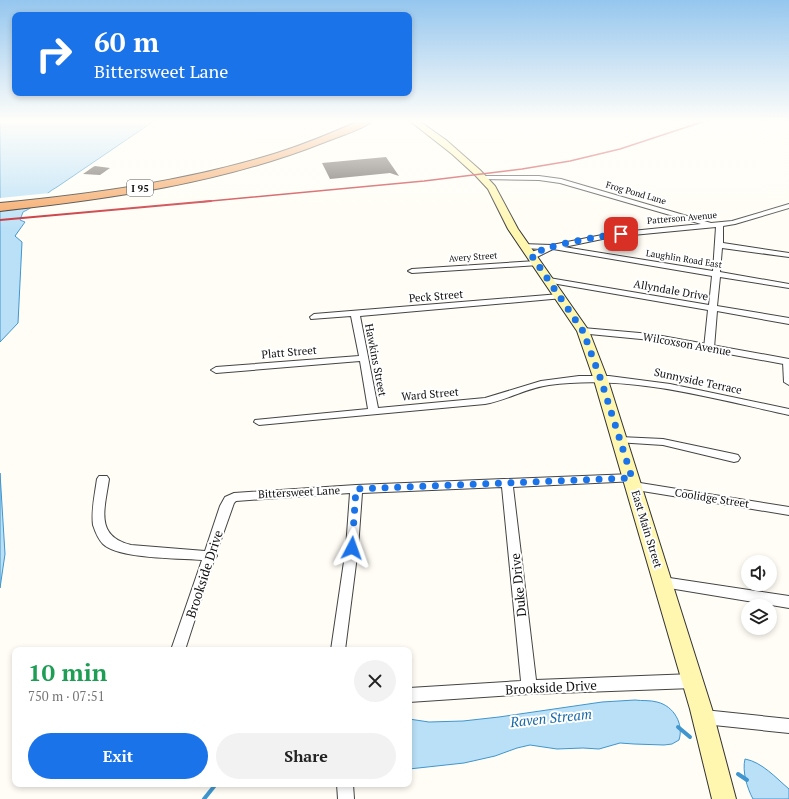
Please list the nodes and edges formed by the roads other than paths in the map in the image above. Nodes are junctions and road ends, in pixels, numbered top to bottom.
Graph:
1 (252, 158) edge
2 (259, 158) edge
3 (462, 158) edge
4 (484, 178) junction
5 (0, 201) edge
6 (789, 206) edge
7 (0, 207) edge
8 (716, 225) junction
9 (719, 245) junction
10 (524, 246) junction
11 (552, 247) junction
12 (789, 255) edge
13 (534, 259) junction
14 (412, 271) dead end
15 (716, 275) junction
16 (549, 280) junction
17 (789, 286) edge
18 (560, 296) junction
19 (713, 308) junction
20 (355, 313) junction
21 (314, 317) dead end
22 (789, 321) edge
23 (583, 331) junction
24 (709, 348) junction
25 (363, 358) junction
26 (788, 362) edge
27 (216, 370) dead end
28 (601, 380) junction
29 (789, 382) edge
30 (374, 411) junction
31 (789, 412) edge
32 (259, 422) dead end
33 (620, 440) junction
34 (734, 458) dead end
35 (103, 479) dead end
36 (507, 482) junction
37 (633, 482) junction
38 (356, 489) junction
39 (231, 498) joint
40 (789, 511) edge
41 (211, 556) junction
42 (663, 582) junction
43 (789, 602) edge
44 (179, 647) edge
45 (338, 647) edge
46 (693, 681) junction
47 (529, 687) junction
48 (412, 695) edge
49 (704, 717) junction
50 (789, 726) edge
51 (345, 787) edge
52 (346, 799) edge
53 (724, 799) edge

1 - 5 highway, I 95
2 - 7 highway, I 95
3 - 4 main road, East Main Street
4 - 8 street, Frog Pond Lane
4 - 10 main road, East Main Street
6 - 8 street, Patterson Avenue
8 - 9 street
8 - 11 street, Patterson Avenue
9 - 12 street
9 - 15 street
10 - 11 street, Patterson Avenue
10 - 13 main road, East Main Street
11 - 13 street, Patterson Avenue
11 - 15 street, Laughlin Road East
13 - 14 street, Avery Street
13 - 16 main road, East Main Street
15 - 17 street, Laughlin Road East
15 - 19 street
16 - 18 main road, East Main Street
16 - 19 street, Allyndale Drive
18 - 20 street, Peck Street
18 - 23 main road, East Main Street
19 - 22 street, Allyndale Drive
19 - 24 street
20 - 21 street, Peck Street
20 - 25 street, Hawkins Street
23 - 24 street, Wilcoxson Avenue
23 - 28 main road, East Main Street
24 - 26 street, Wilcoxson Avenue
25 - 27 street, Platt Street
25 - 30 street, Hawkins Street
26 - 29 street
28 - 30 street, Ward Street
28 - 31 street, Sunnyside Terrace
28 - 33 main road, East Main Street
30 - 32 street, Ward Street
33 - 34 street
33 - 37 main road, East Main Street
35 - 41 street
36 - 37 street, Bittersweet Lane
36 - 38 street, Bittersweet Lane
36 - 47 street, Duke Drive
37 - 40 street, Coolidge Street
37 - 42 main road, East Main Street
38 - 39 street, Bittersweet Lane
38 - 45 street
39 - 41 street, Brookside Drive
41 - 44 street, Brookside Drive
42 - 43 street
42 - 46 main road, East Main Street
46 - 47 street, Brookside Drive
46 - 49 main road, East Main Street
47 - 48 street, Brookside Drive
49 - 50 street
49 - 53 main road, East Main Street
51 - 52 street

